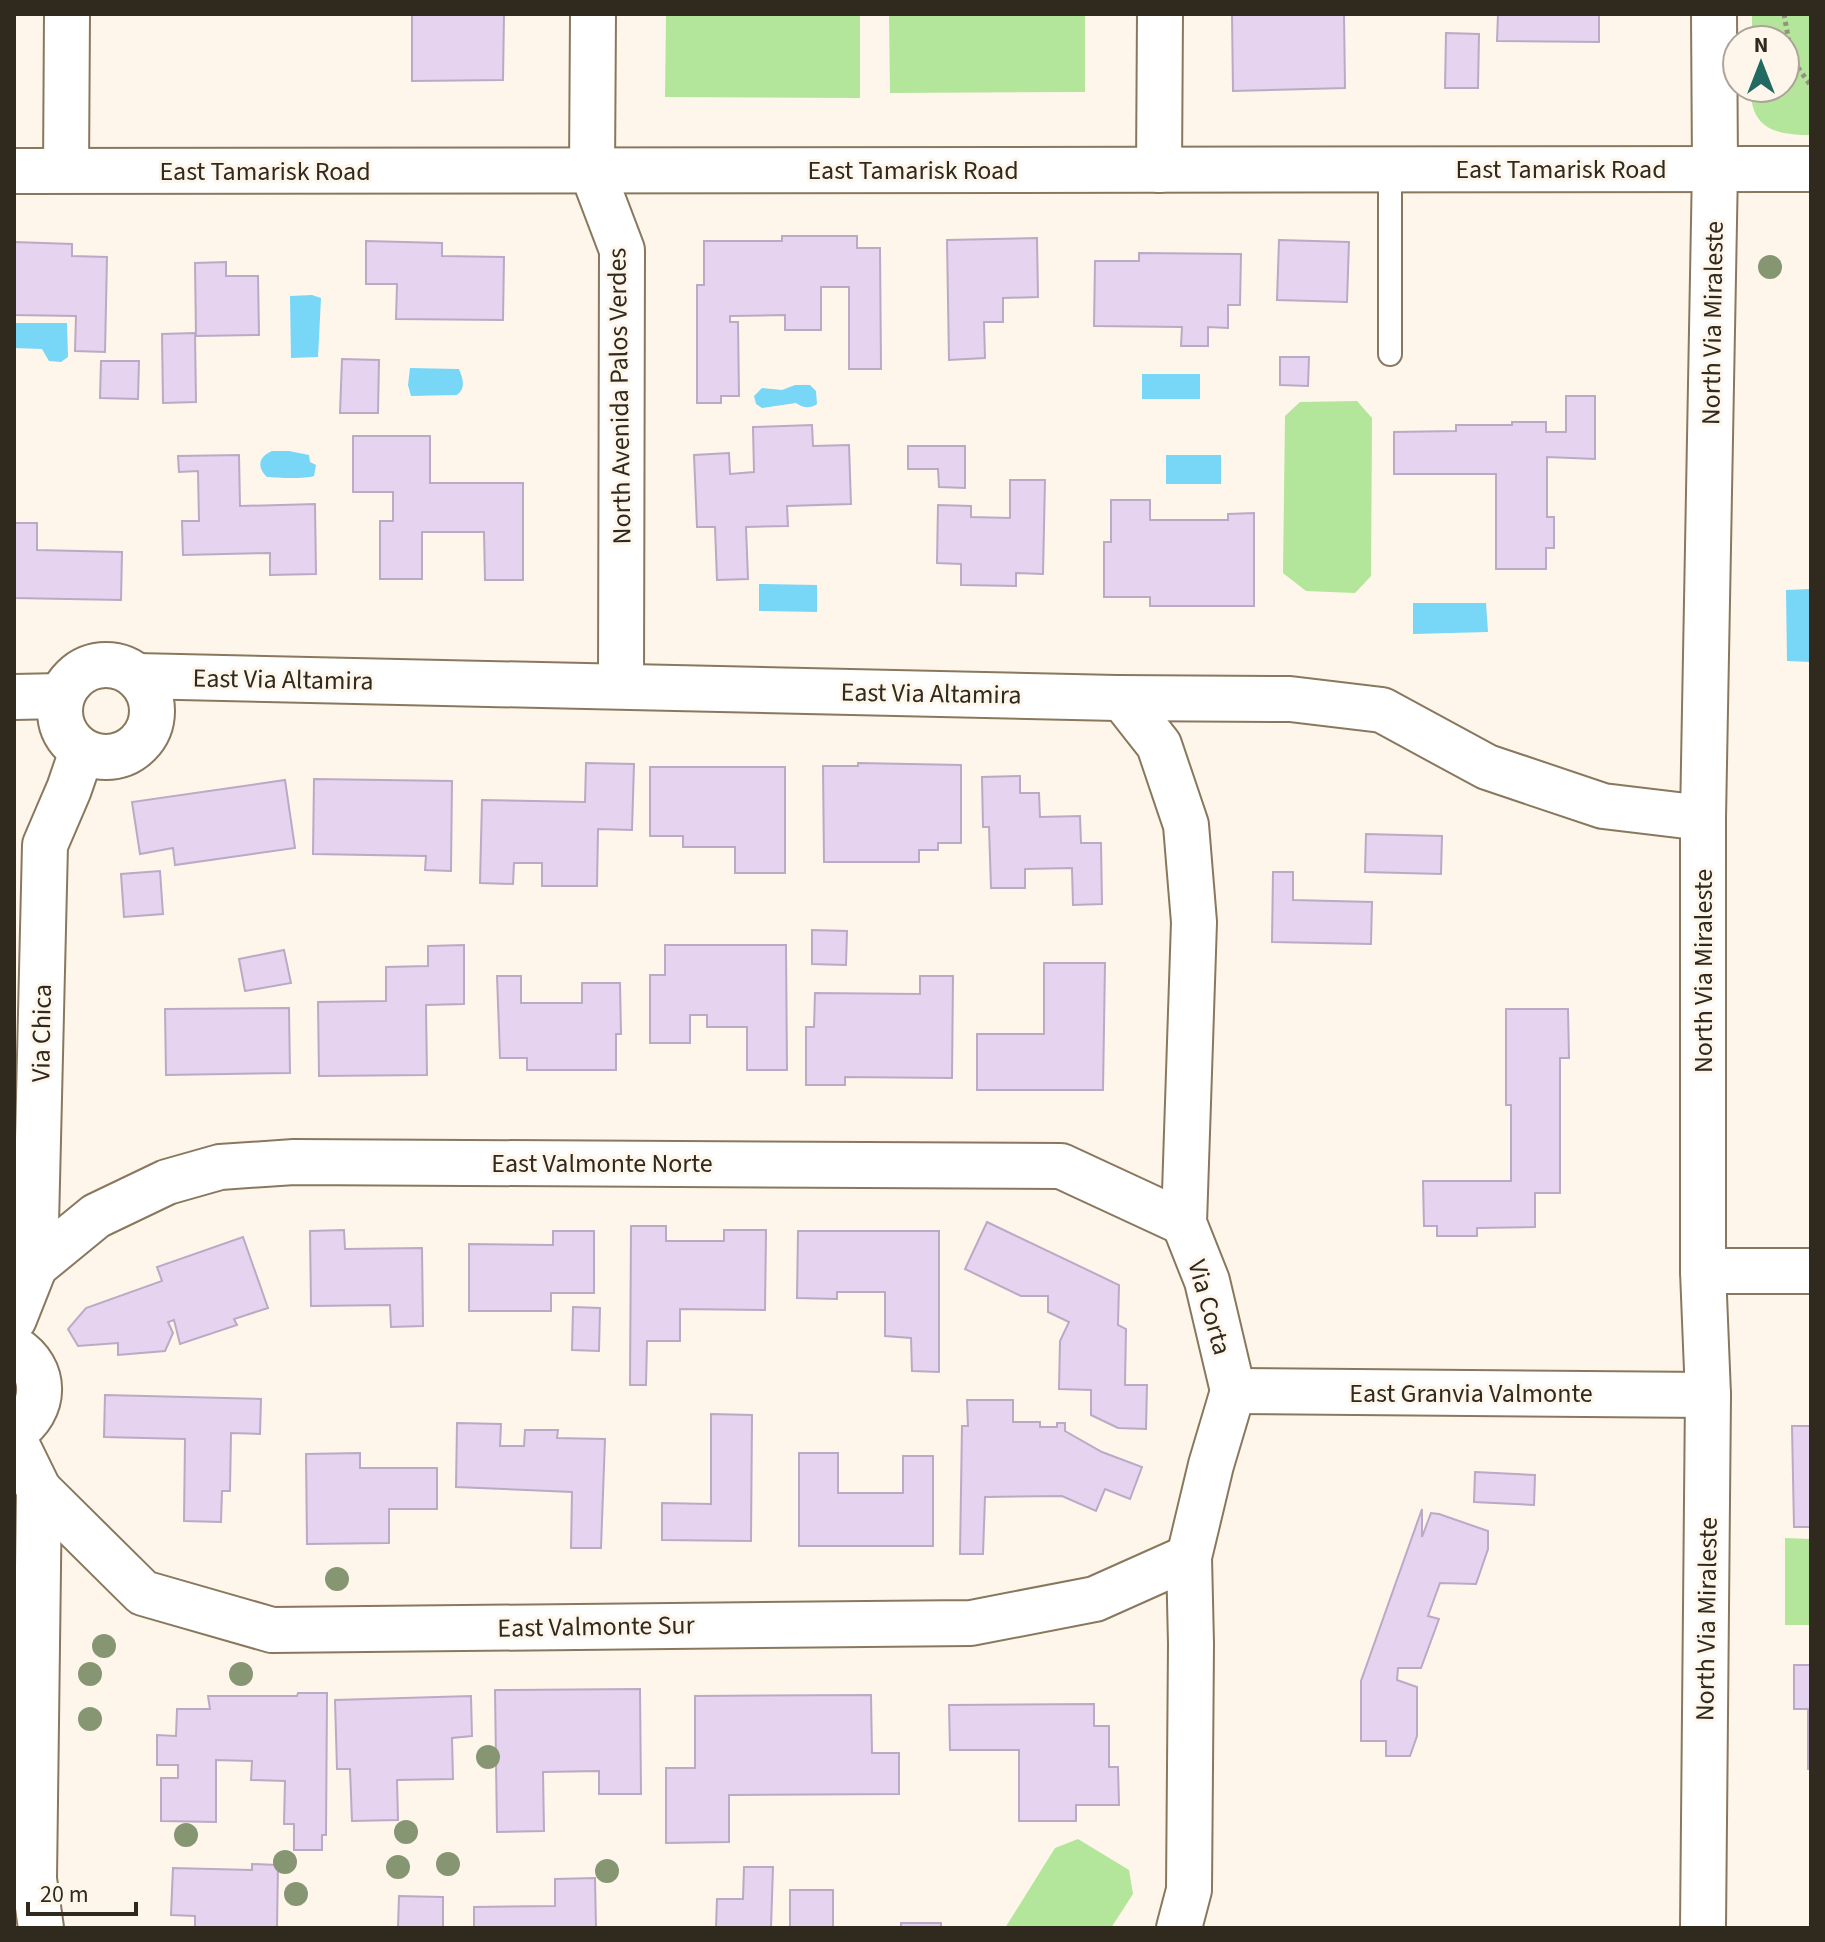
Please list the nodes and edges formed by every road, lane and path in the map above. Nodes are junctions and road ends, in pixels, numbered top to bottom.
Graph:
1 (67, 14) edge
2 (593, 14) edge
3 (1160, 14) edge
4 (1714, 14) edge
5 (1784, 14) edge
6 (1811, 86) edge
7 (1715, 168) junction
8 (1390, 169) junction
9 (1811, 169) edge
10 (66, 170) junction
11 (1159, 170) junction
12 (14, 171) edge
13 (592, 171) junction
14 (1390, 354) dead end
15 (136, 676) junction
16 (621, 685) junction
17 (62, 696) junction
18 (14, 697) edge
19 (1122, 698) junction
20 (82, 751) junction
21 (1703, 818) junction
22 (1184, 1223) junction
23 (35, 1266) junction
24 (1703, 1271) junction
25 (1811, 1271) edge
26 (14, 1319) edge
27 (14, 1348) edge
28 (1233, 1391) junction
29 (1708, 1395) junction
30 (14, 1432) edge
31 (14, 1439) edge
32 (39, 1490) junction
33 (1189, 1557) junction
34 (41, 1928) edge
35 (1179, 1928) edge
36 (1703, 1928) edge

1 - 10 street
2 - 13 street, North Avenida Palos Verdes
3 - 11 street
4 - 7 street, North Via Miraleste
5 - 6 path
7 - 8 street, East Tamarisk Road
7 - 9 street, East Tamarisk Road
7 - 21 street, North Via Miraleste
8 - 11 street, East Tamarisk Road
8 - 14 lane
10 - 12 street, East Tamarisk Road
10 - 13 street, East Tamarisk Road
11 - 13 street, East Tamarisk Road
13 - 16 street, North Avenida Palos Verdes
15 - 16 street, East Via Altamira
15 - 17 street, East Via Altamira
15 - 20 street
16 - 19 street, East Via Altamira
17 - 18 street
17 - 20 street
19 - 21 street, East Via Altamira
19 - 22 street, Via Corta
20 - 23 street, Via Chica
21 - 24 street, North Via Miraleste
22 - 23 street, East Valmonte Norte
22 - 28 street, Via Corta
23 - 26 street, Via Chica
24 - 25 street
24 - 29 street, North Via Miraleste
27 - 30 street
28 - 29 street, East Granvia Valmonte
28 - 33 street, Via Corta
29 - 36 street, North Via Miraleste
31 - 32 street
32 - 33 street, East Valmonte Sur
32 - 34 street
33 - 35 street, Via Corta

